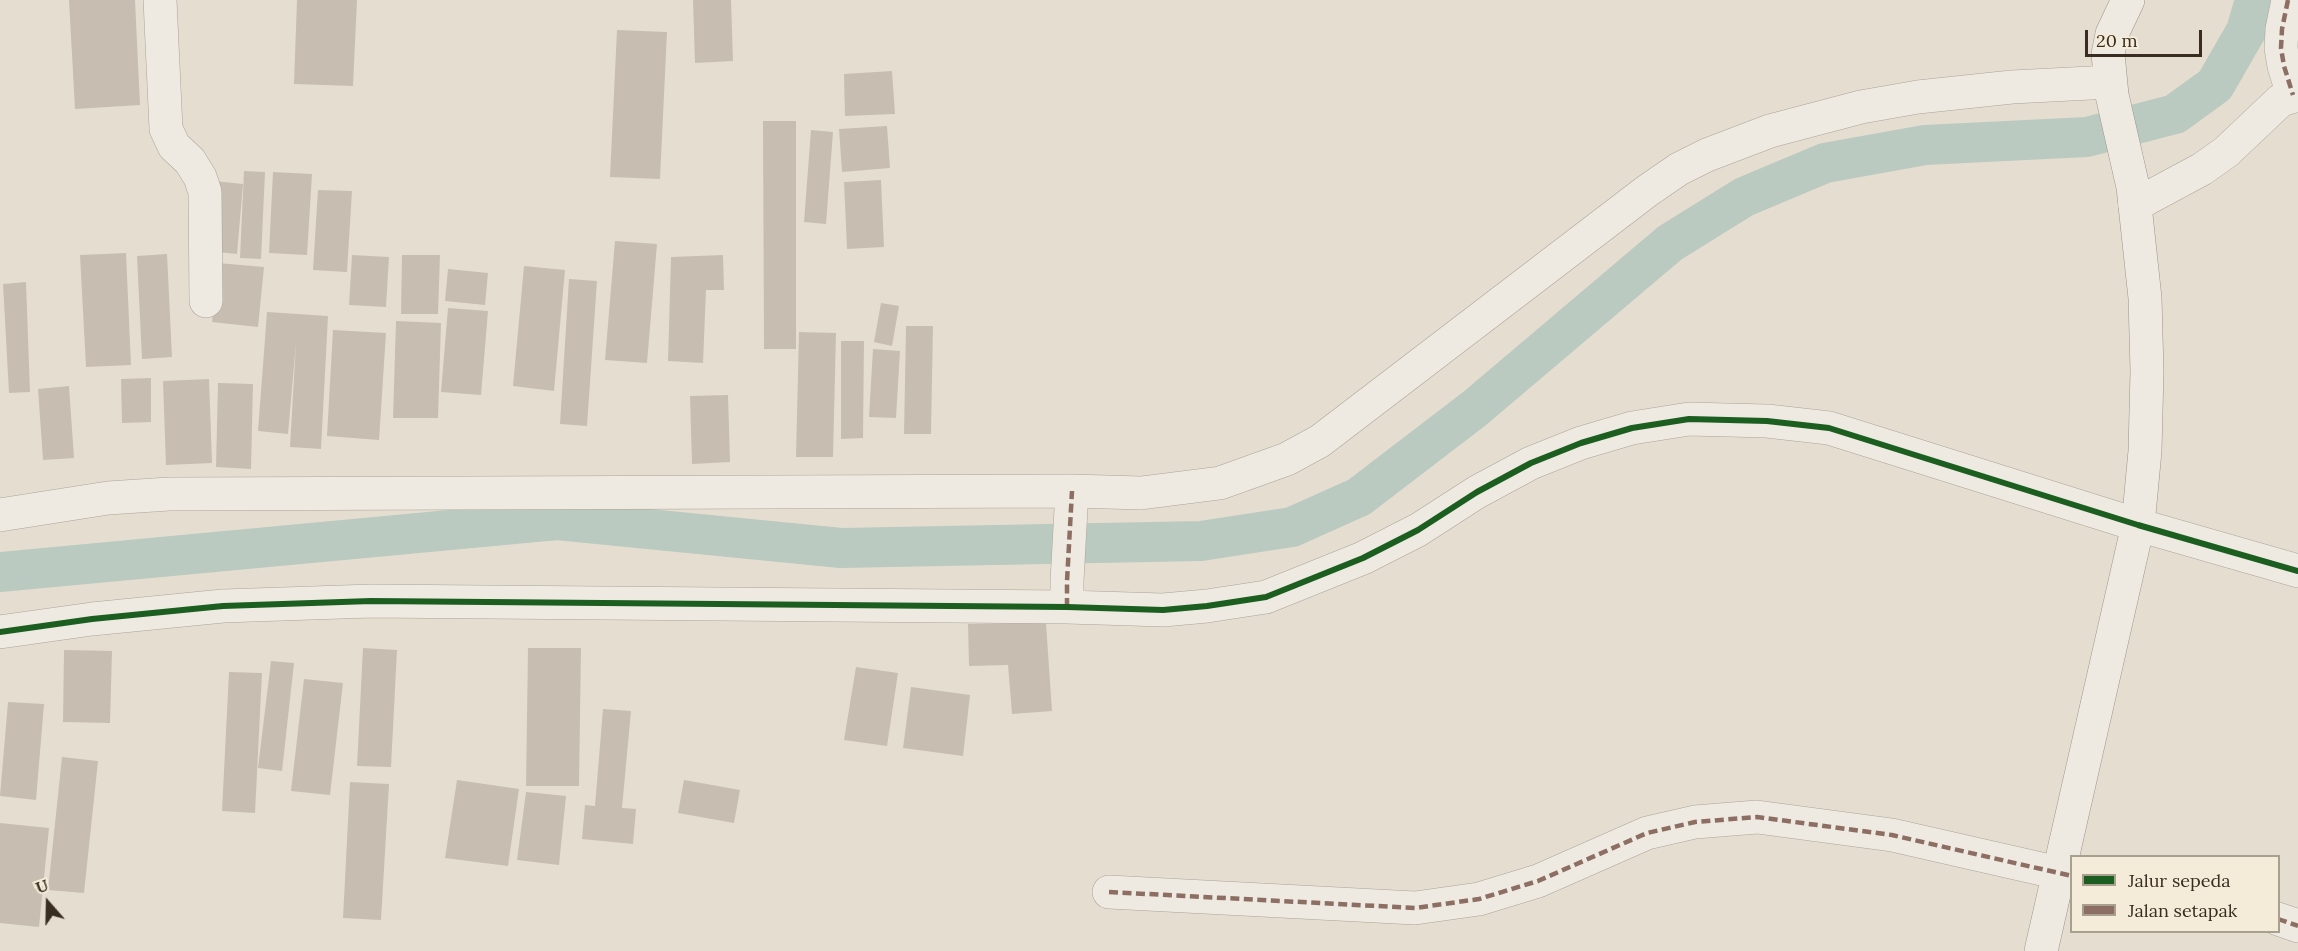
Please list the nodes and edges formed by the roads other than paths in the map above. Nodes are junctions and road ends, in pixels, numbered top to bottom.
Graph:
1 (160, 0) edge
2 (2128, 0) edge
3 (2288, 0) edge
4 (2111, 88) junction
5 (2296, 95) edge
6 (2134, 196) junction
7 (206, 301) dead end
8 (1071, 498) junction
9 (0, 515) edge
10 (2138, 525) junction
11 (2298, 571) edge
12 (1067, 594) junction
13 (0, 632) edge
14 (2061, 884) edge
15 (1109, 892) dead end
16 (2280, 920) edge
17 (2298, 927) edge
18 (2041, 951) edge

1 - 7 street
2 - 4 street
3 - 5 street
4 - 6 street
4 - 8 street
5 - 6 street
6 - 10 street
8 - 9 street
8 - 12 street
10 - 11 street
10 - 12 street
10 - 14 street
12 - 13 street
14 - 15 street
14 - 18 street
16 - 17 street

